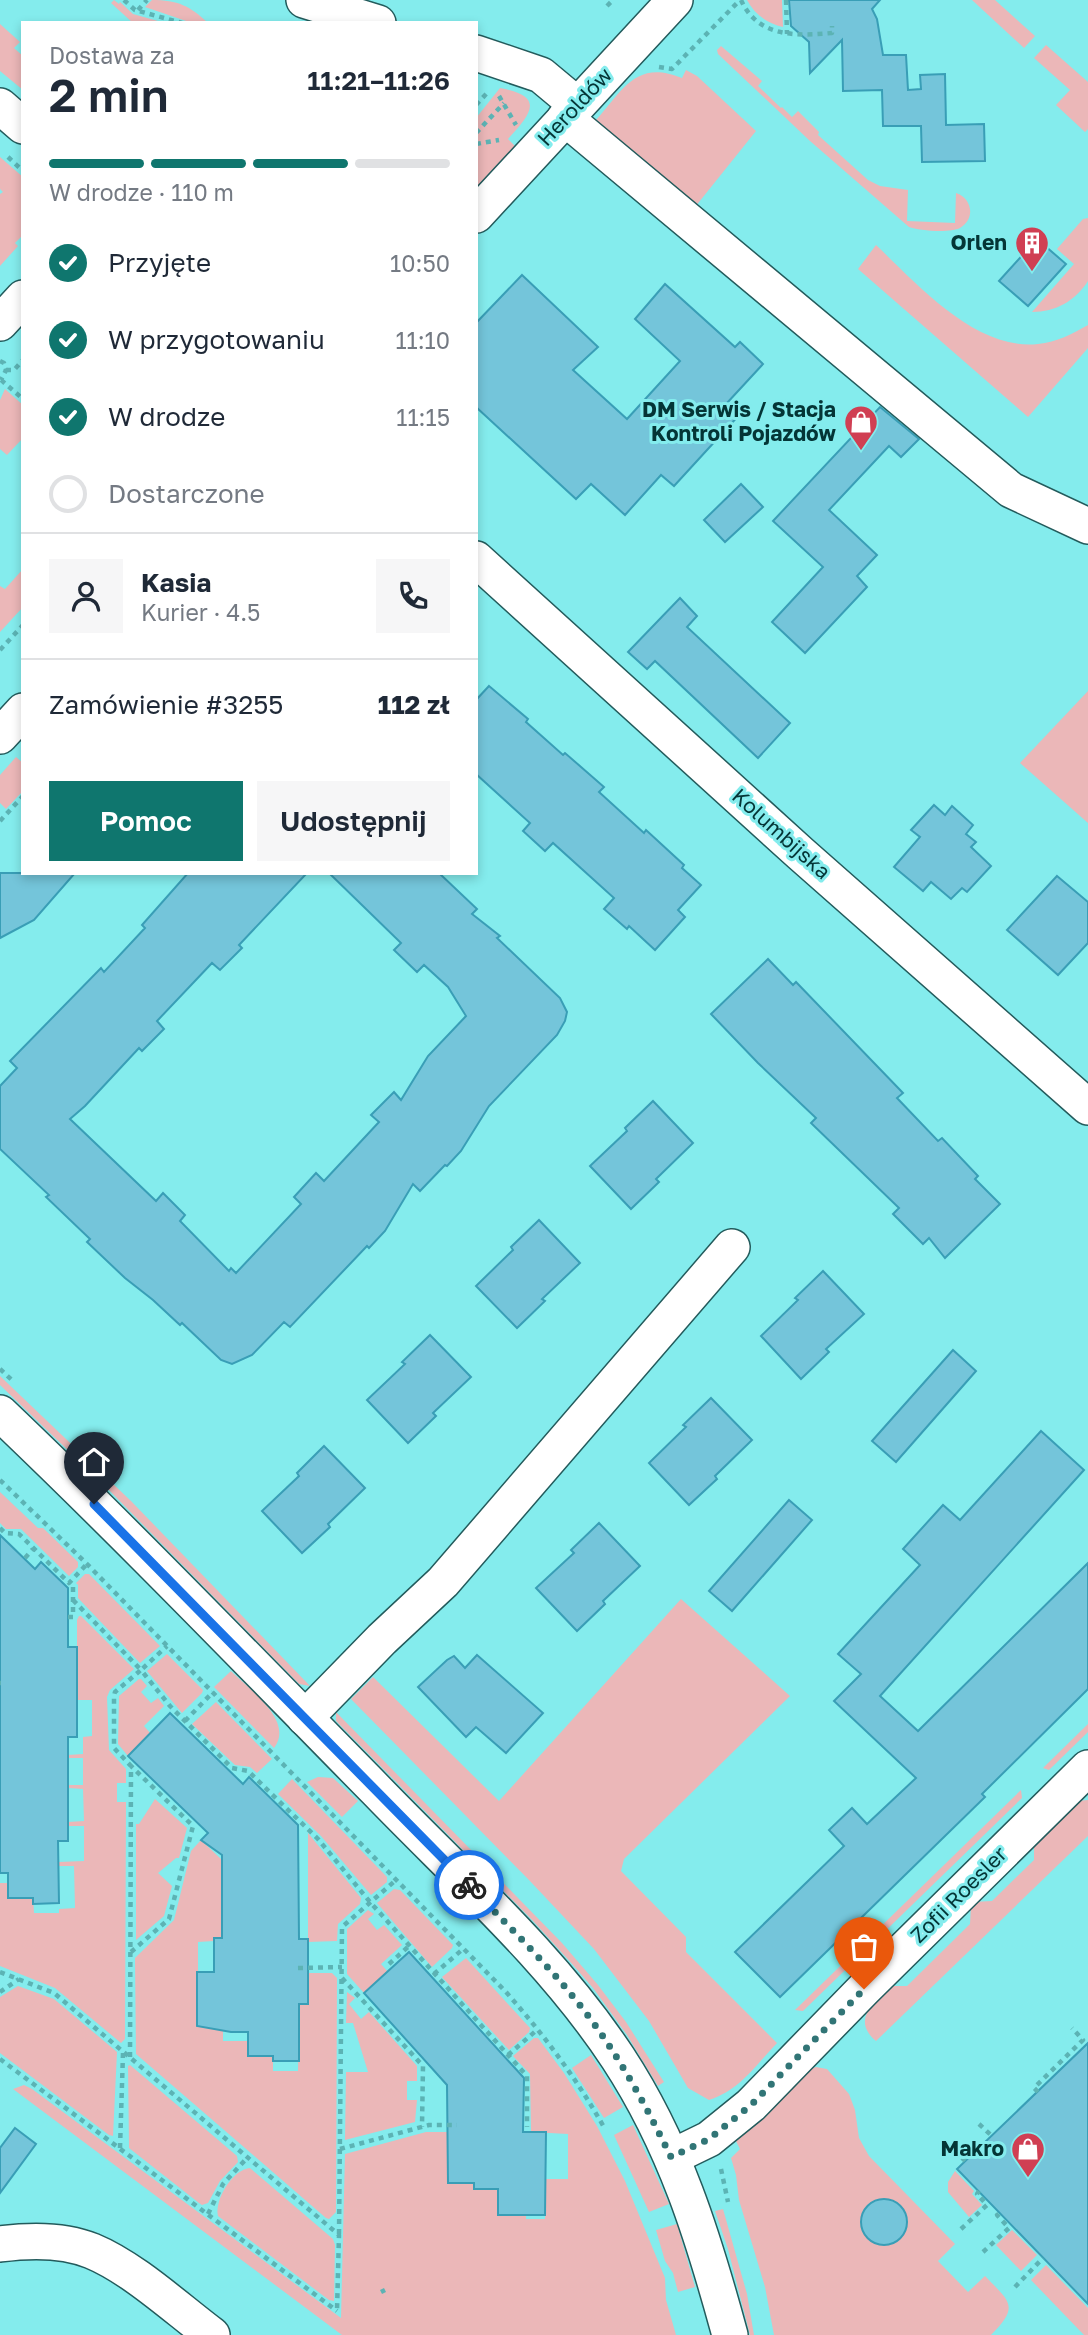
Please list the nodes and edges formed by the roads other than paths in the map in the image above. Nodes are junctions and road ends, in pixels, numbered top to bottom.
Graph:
1 (304, 0) edge
2 (675, 0) edge
3 (372, 21) edge
4 (478, 54) edge
5 (0, 107) edge
6 (571, 111) junction
7 (21, 125) edge
8 (478, 213) edge
9 (21, 300) edge
10 (0, 323) edge
11 (1088, 526) edge
12 (478, 561) edge
13 (21, 713) edge
14 (0, 736) edge
15 (1088, 1107) edge
16 (732, 1247) dead end
17 (0, 1413) edge
18 (306, 1718) junction
19 (1088, 1768) edge
20 (671, 2157) junction
21 (0, 2244) edge
22 (212, 2335) edge
23 (730, 2335) edge

1 - 3 street
2 - 6 street, Heroldów
4 - 6 street
5 - 7 street
6 - 8 street, Heroldów
6 - 11 street
9 - 10 street
12 - 15 street, Kolumbijska
13 - 14 street
16 - 18 street
17 - 18 street
18 - 20 street
19 - 20 street, Zofii Roesler
20 - 23 street
21 - 22 street

